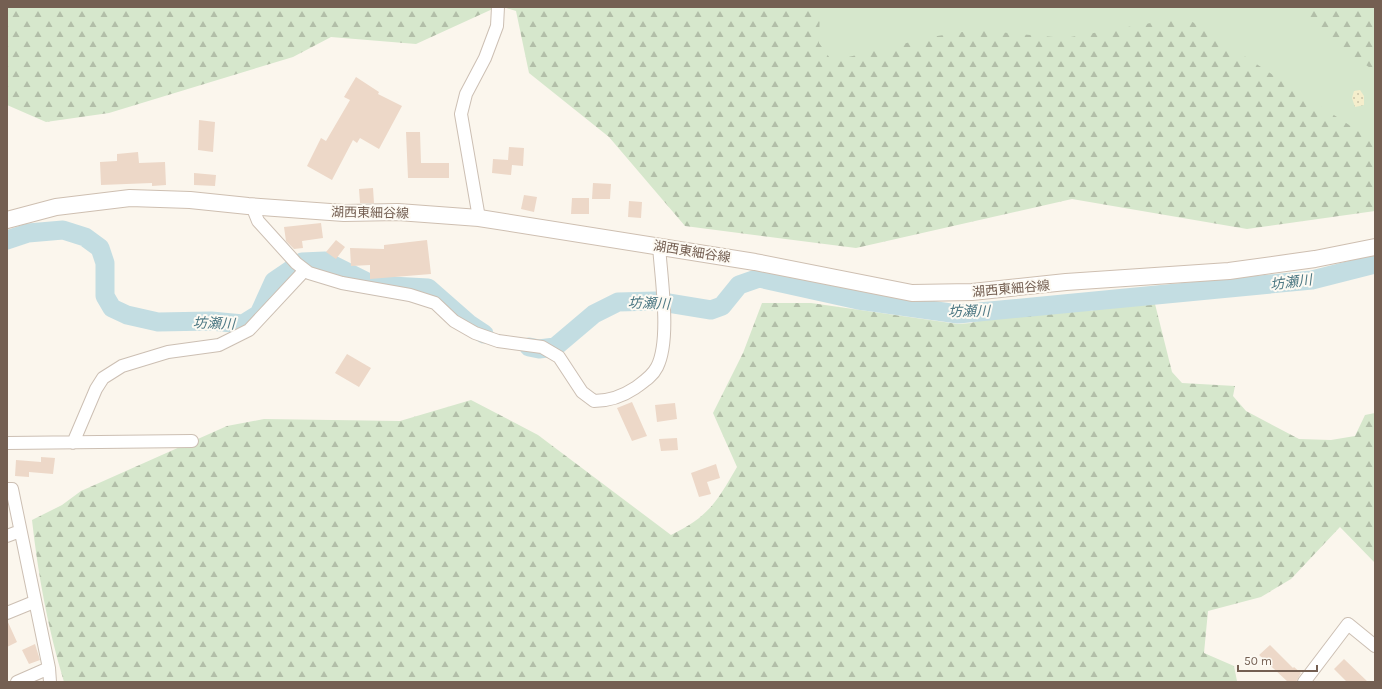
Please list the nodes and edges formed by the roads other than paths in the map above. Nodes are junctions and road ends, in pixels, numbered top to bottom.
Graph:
1 (498, 7) edge
2 (252, 206) junction
3 (478, 218) junction
4 (7, 220) edge
5 (659, 246) junction
6 (1375, 247) edge
7 (305, 270) junction
8 (192, 441) dead end
9 (73, 442) junction
10 (7, 444) edge
11 (7, 489) edge
12 (20, 531) junction
13 (7, 536) edge
14 (34, 602) junction
15 (7, 613) edge
16 (1375, 646) edge
17 (49, 668) junction
18 (17, 682) edge
19 (50, 682) edge
20 (1304, 682) edge

1 - 3 street
2 - 3 main road, 湖西東細谷線
2 - 4 main road, 湖西東細谷線
2 - 7 street
3 - 5 main road, 湖西東細谷線
5 - 6 main road, 湖西東細谷線
5 - 7 street
7 - 9 street
8 - 9 street
9 - 10 street
11 - 12 street
12 - 13 street
12 - 14 street
14 - 15 street
14 - 17 street
16 - 20 street
17 - 18 street
17 - 19 street

